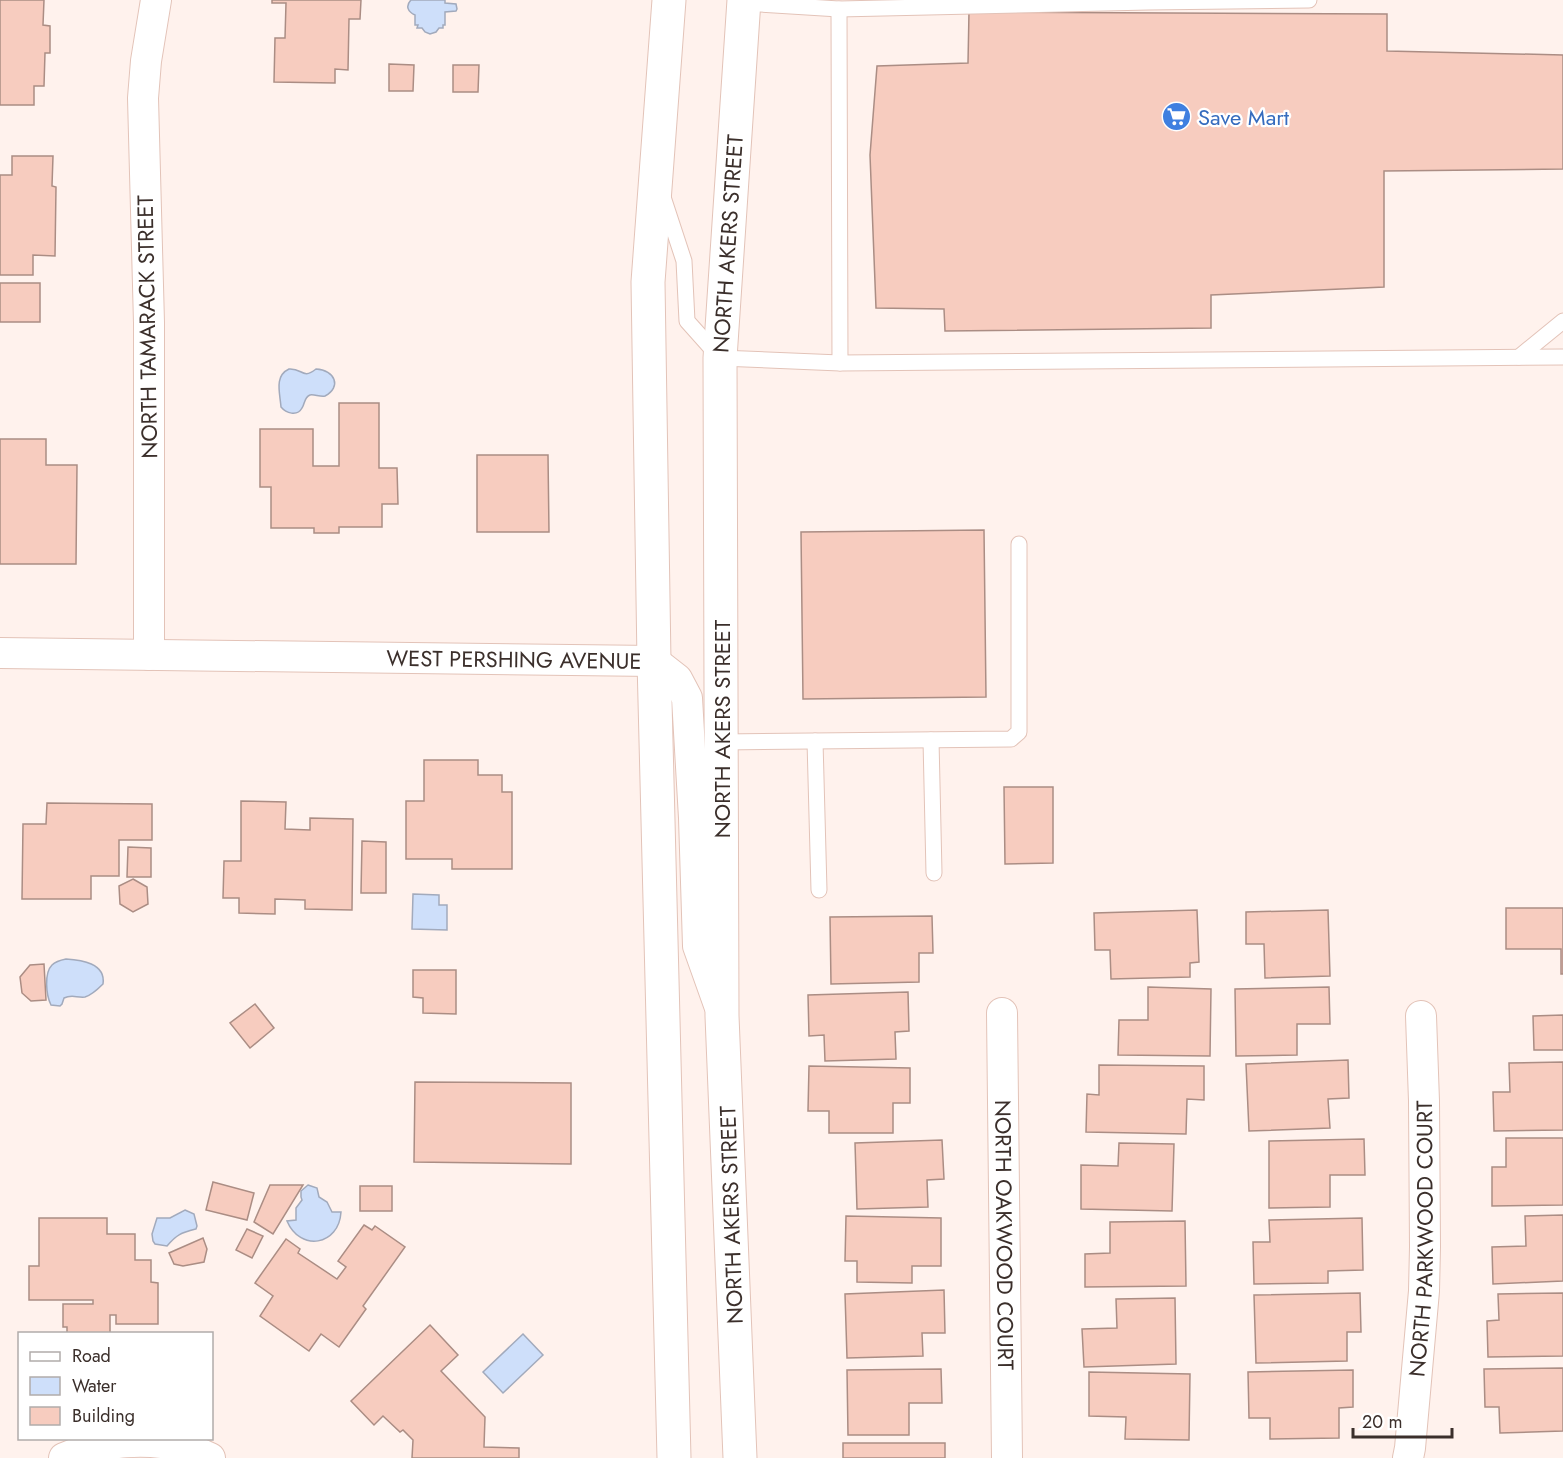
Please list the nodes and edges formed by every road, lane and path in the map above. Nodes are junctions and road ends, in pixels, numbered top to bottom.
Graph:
1 (156, 0) edge
2 (669, 0) edge
3 (1309, 0) edge
4 (743, 1) edge
5 (839, 9) junction
6 (656, 176) junction
7 (1563, 321) edge
8 (1520, 357) junction
9 (1563, 357) edge
10 (720, 358) junction
11 (840, 363) junction
12 (1019, 544) dead end
13 (0, 653) edge
14 (149, 655) junction
15 (654, 661) junction
16 (931, 740) junction
17 (815, 741) junction
18 (722, 742) junction
19 (934, 873) dead end
20 (819, 890) dead end
21 (1002, 1013) dead end
22 (722, 1017) junction
23 (1421, 1017) dead end
24 (64, 1458) edge
25 (210, 1458) edge
26 (674, 1458) edge
27 (740, 1458) edge
28 (1007, 1458) edge
29 (1408, 1458) edge

1 - 14 street, NORTH TAMARACK STREET
2 - 6 main road
3 - 5 lane
4 - 5 lane
4 - 10 main road, NORTH AKERS STREET
5 - 11 lane
6 - 10 lane
6 - 15 main road
7 - 8 lane
8 - 9 lane
8 - 11 lane
10 - 11 lane
10 - 18 main road, NORTH AKERS STREET
12 - 16 lane
13 - 14 street, WEST PERSHING AVENUE
14 - 15 street, WEST PERSHING AVENUE
15 - 22 street, WEST PERSHING AVENUE
15 - 26 main road
16 - 17 lane
16 - 19 lane
17 - 18 lane
17 - 20 lane
18 - 22 main road, NORTH AKERS STREET
21 - 28 street, NORTH OAKWOOD COURT
22 - 27 main road, NORTH AKERS STREET
23 - 29 street, NORTH PARKWOOD COURT
24 - 25 street

